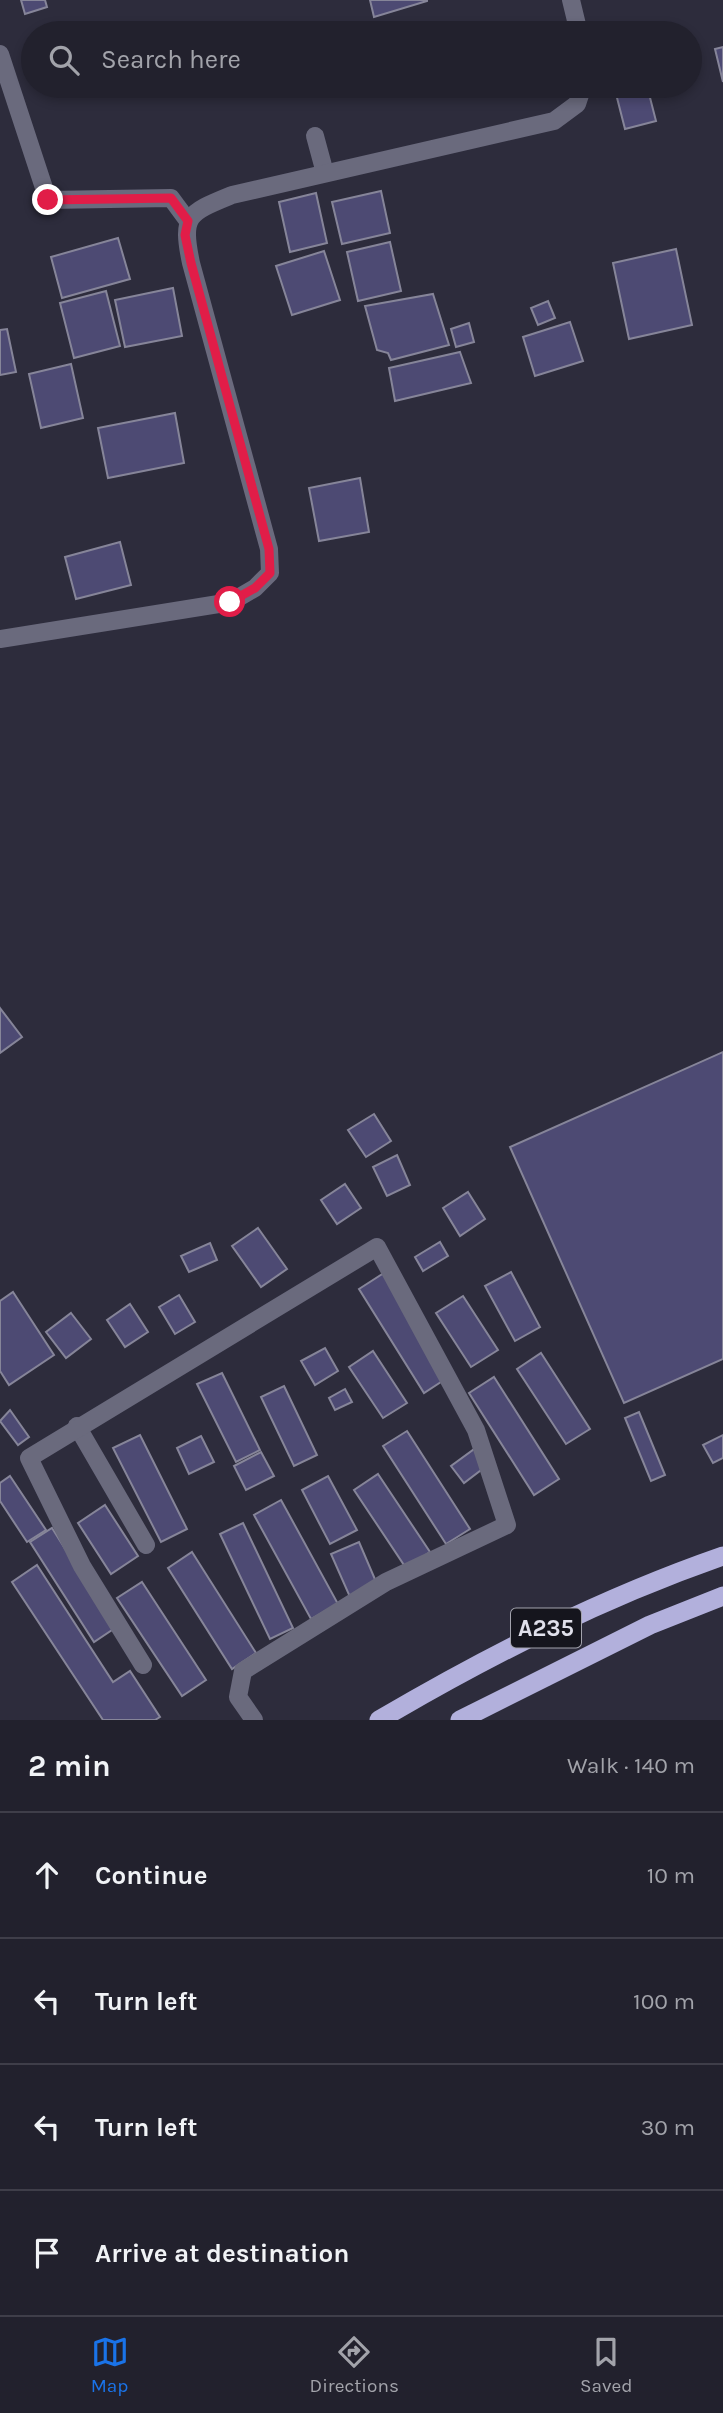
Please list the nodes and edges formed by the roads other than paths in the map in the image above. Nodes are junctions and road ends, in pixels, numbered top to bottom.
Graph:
1 (571, 0) edge
2 (576, 21) edge
3 (0, 54) edge
4 (579, 98) edge
5 (315, 136) dead end
6 (325, 173) junction
7 (188, 221) junction
8 (1, 636) edge
9 (77, 1426) junction
10 (146, 1545) dead end
11 (723, 1556) edge
12 (723, 1596) edge
13 (143, 1665) dead end
14 (254, 1720) edge
15 (379, 1720) edge
16 (460, 1720) edge

1 - 2 street
3 - 7 street
4 - 6 street
5 - 6 street
6 - 7 street
7 - 8 street
9 - 10 street
9 - 13 street
9 - 14 street
11 - 15 highway, A235
12 - 16 highway, A235

